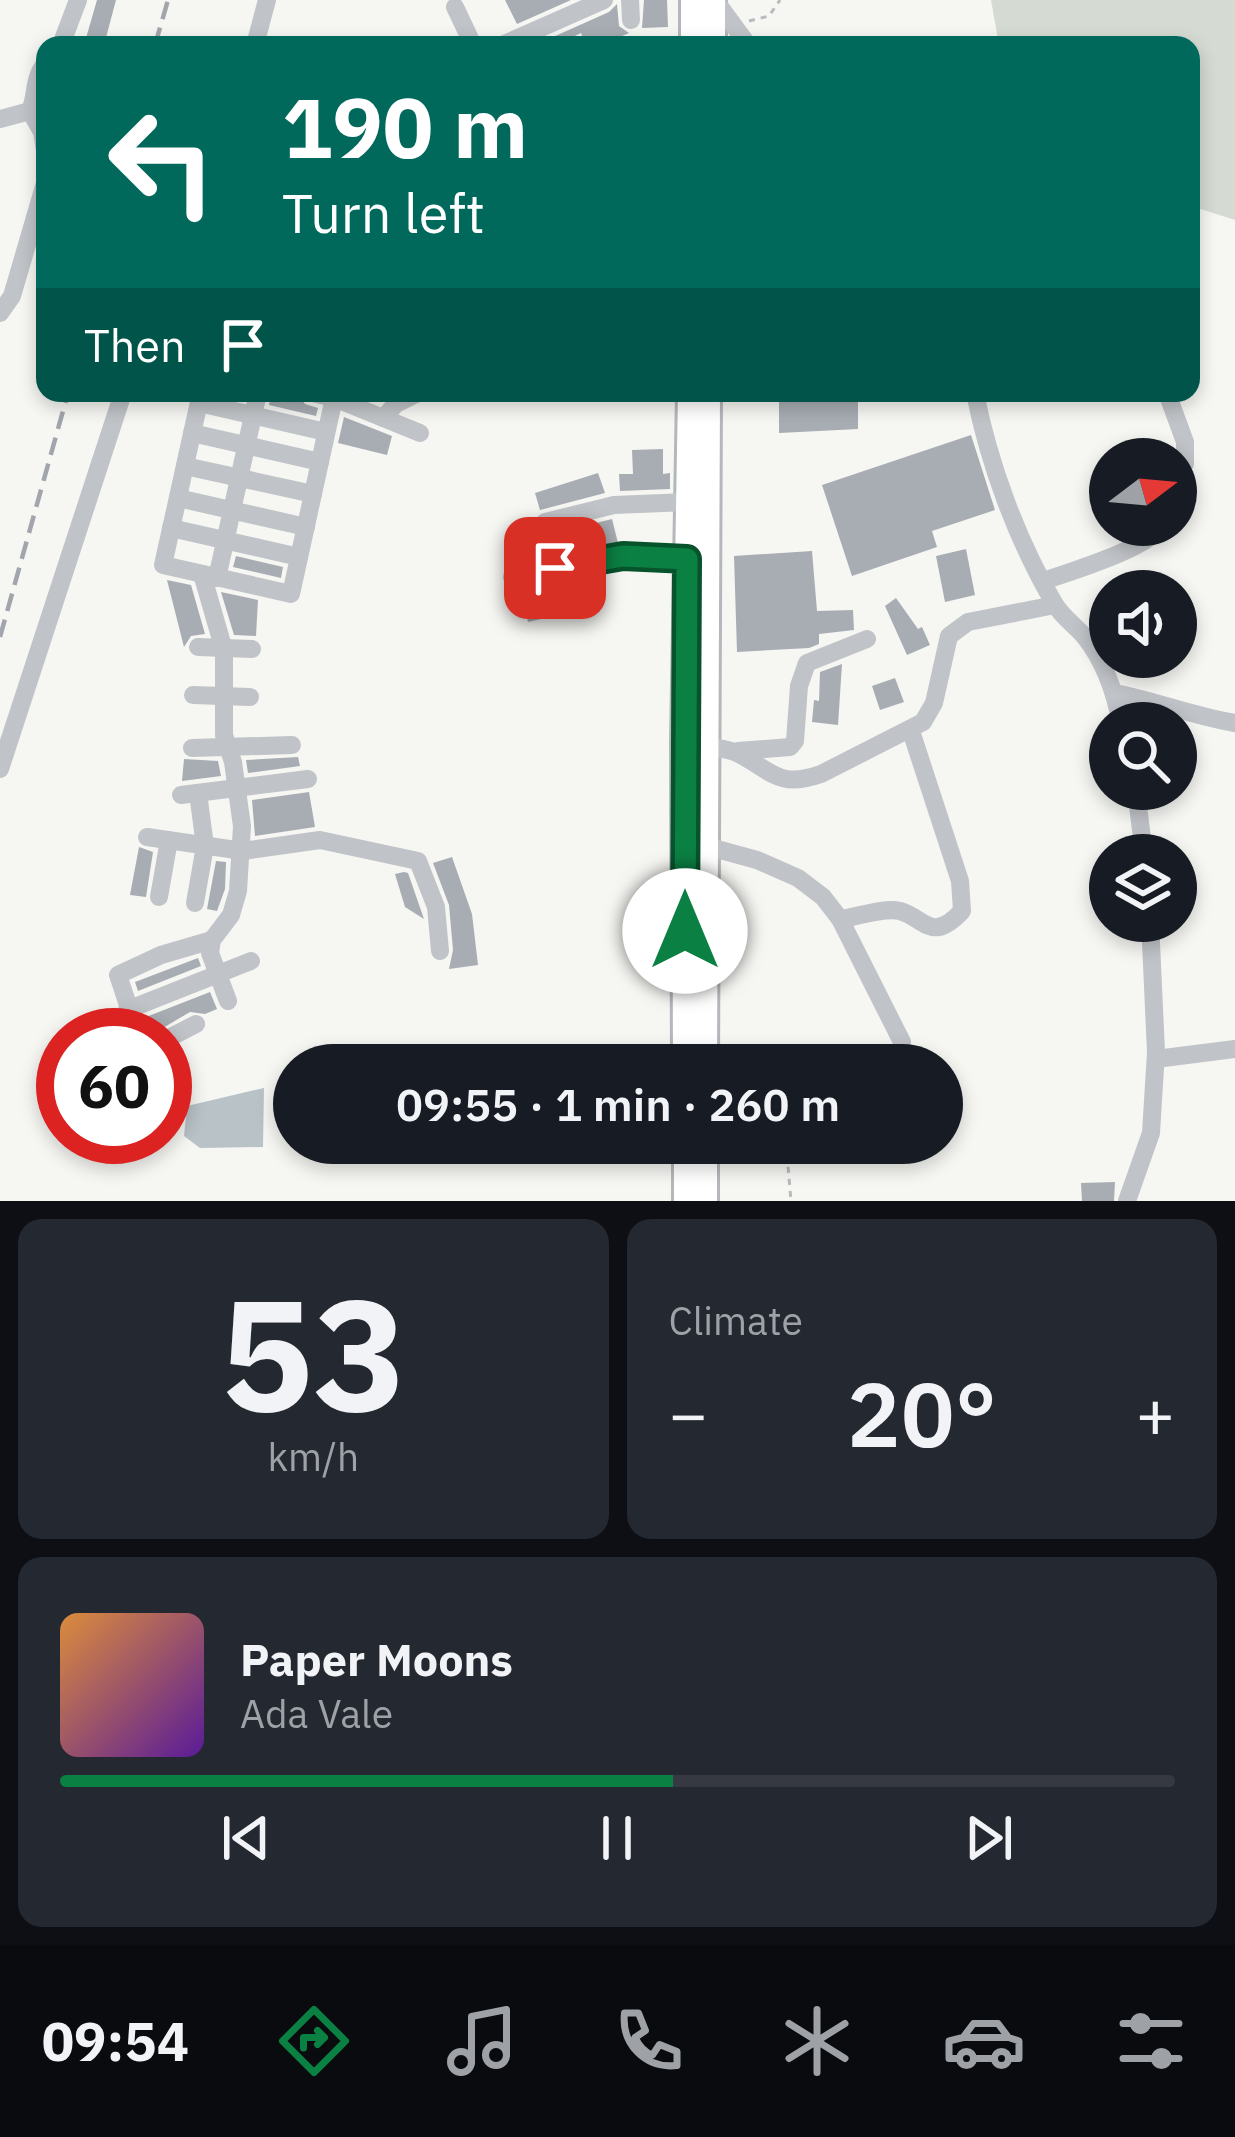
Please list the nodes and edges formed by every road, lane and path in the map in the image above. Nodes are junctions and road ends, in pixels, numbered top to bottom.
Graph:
1 (78, 0) edge
2 (266, 0) edge
3 (604, 0) edge
4 (693, 0) edge
5 (714, 0) edge
6 (780, 0) edge
7 (455, 7) dead end
8 (733, 24) junction
9 (64, 36) edge
10 (257, 36) edge
11 (469, 36) edge
12 (522, 36) edge
13 (693, 36) edge
14 (712, 36) edge
15 (742, 36) edge
16 (36, 81) edge
17 (30, 111) junction
18 (0, 119) edge
19 (36, 122) edge
20 (36, 214) edge
21 (0, 313) edge
22 (120, 402) edge
23 (199, 402) edge
24 (212, 402) edge
25 (256, 402) edge
26 (324, 402) edge
27 (341, 402) edge
28 (400, 402) edge
29 (690, 402) edge
30 (708, 402) edge
31 (978, 402) edge
32 (1170, 402) edge
33 (254, 416) junction
34 (383, 418) junction
35 (326, 432) junction
36 (420, 433) dead end
37 (192, 434) junction
38 (1184, 438) edge
39 (247, 446) junction
40 (320, 462) junction
41 (185, 466) junction
42 (240, 478) junction
43 (313, 494) junction
44 (178, 498) junction
45 (688, 502) junction
46 (232, 510) junction
47 (544, 522) dead end
48 (306, 526) junction
49 (171, 529) junction
50 (226, 541) junction
51 (1131, 546) edge
52 (299, 557) junction
53 (687, 559) junction
54 (210, 576) junction
55 (512, 577) dead end
56 (1044, 581) junction
57 (1054, 605) junction
58 (867, 639) dead end
59 (224, 646) junction
60 (197, 647) dead end
61 (252, 649) dead end
62 (1115, 693) junction
63 (193, 695) dead end
64 (225, 695) junction
65 (250, 697) dead end
66 (1117, 702) edge
67 (1235, 723) edge
68 (910, 731) junction
69 (695, 743) junction
70 (292, 745) dead end
71 (227, 746) junction
72 (192, 748) dead end
73 (734, 751) junction
74 (0, 769) edge
75 (308, 778) dead end
76 (237, 788) junction
77 (147, 837) dead end
78 (169, 840) junction
79 (695, 843) junction
80 (205, 846) junction
81 (243, 851) junction
82 (159, 897) dead end
83 (195, 903) dead end
84 (840, 919) junction
85 (212, 940) junction
86 (1151, 942) edge
87 (440, 951) dead end
88 (250, 961) dead end
89 (215, 972) junction
90 (228, 1001) dead end
91 (127, 1008) edge
92 (133, 1008) edge
93 (196, 1024) dead end
94 (192, 1026) edge
95 (902, 1042) dead end
96 (687, 1044) edge
97 (704, 1044) edge
98 (1235, 1049) edge
99 (1156, 1059) junction
100 (686, 1164) edge
101 (705, 1164) edge
102 (788, 1164) edge
103 (686, 1201) edge
104 (705, 1201) edge
105 (791, 1201) edge
106 (1127, 1201) edge

1 - 9 street
2 - 10 street
3 - 12 street
4 - 13 main road
5 - 8 street
5 - 14 main road
6 - 8 path
7 - 11 street
8 - 15 street
16 - 17 street
17 - 18 street
17 - 19 street
20 - 21 street
22 - 74 street
23 - 37 street
24 - 33 street
25 - 33 street
26 - 35 street
27 - 34 street
28 - 34 street
29 - 45 main road
30 - 69 main road
31 - 56 street
32 - 38 street
33 - 35 street
33 - 39 street
34 - 36 street
35 - 40 street
37 - 39 street
37 - 41 street
39 - 40 street
39 - 42 street
40 - 43 street
41 - 42 street
41 - 44 street
42 - 43 street
42 - 46 street
43 - 48 street
44 - 46 street
44 - 49 street
45 - 47 street
45 - 53 main road
46 - 48 street
46 - 50 street
48 - 52 street
49 - 50 street
49 - 54 street
50 - 52 street
50 - 54 street
51 - 56 street
52 - 54 street
53 - 55 street
53 - 69 main road
54 - 59 street
56 - 57 street
57 - 62 street
57 - 68 street
58 - 73 street
59 - 60 street
59 - 61 street
59 - 64 street
62 - 66 street
62 - 67 street
63 - 64 street
64 - 65 street
64 - 71 street
68 - 73 street
68 - 84 street
69 - 73 street
69 - 79 main road
70 - 71 street
71 - 72 street
71 - 76 street
75 - 76 street
76 - 80 street
76 - 81 street
77 - 78 street
78 - 80 street
78 - 82 street
79 - 84 street
79 - 96 main road
79 - 97 main road
80 - 81 street
80 - 83 street
81 - 85 street
81 - 87 street
84 - 95 street
85 - 89 street
85 - 91 street
86 - 99 street
88 - 89 street
89 - 90 street
89 - 92 street
93 - 94 street
98 - 99 street
99 - 106 street
100 - 103 main road
101 - 104 main road
102 - 105 path

